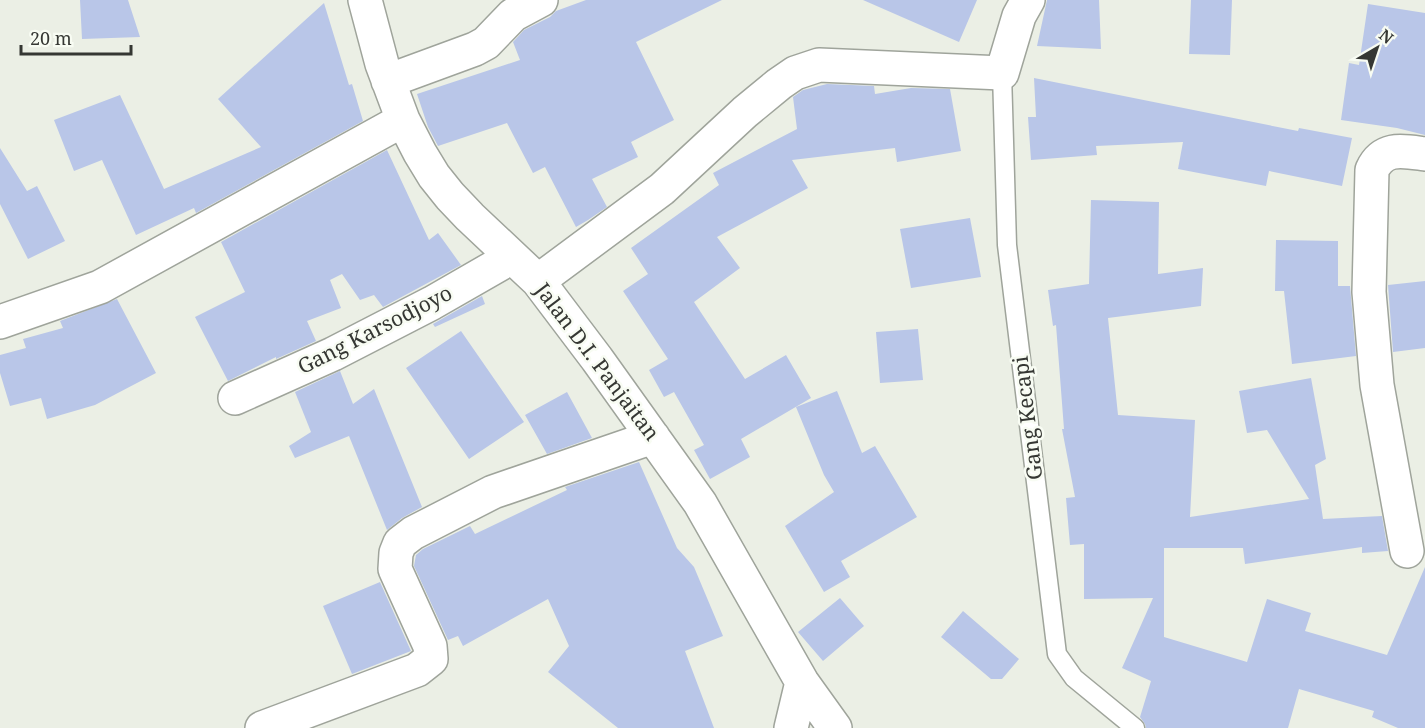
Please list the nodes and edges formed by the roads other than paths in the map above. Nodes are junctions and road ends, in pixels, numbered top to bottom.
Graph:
1 (365, 0) edge
2 (541, 0) edge
3 (1028, 0) edge
4 (1002, 73) junction
5 (388, 81) junction
6 (403, 120) junction
7 (1425, 154) edge
8 (512, 257) junction
9 (538, 281) junction
10 (0, 322) edge
11 (235, 398) dead end
12 (653, 437) junction
13 (1407, 551) dead end
14 (802, 682) junction
15 (262, 728) edge
16 (791, 728) edge
17 (835, 728) edge
18 (1136, 728) edge

1 - 5 street, Jalan D.I. Panjaitan
2 - 5 street
3 - 4 street
4 - 9 street
4 - 18 lane, Gang Kecapi
5 - 6 street, Jalan D.I. Panjaitan
6 - 8 street, Jalan D.I. Panjaitan
6 - 10 street
7 - 13 street
8 - 9 street, Jalan D.I. Panjaitan
8 - 11 street, Gang Karsodjoyo
9 - 12 street, Jalan D.I. Panjaitan
12 - 14 street, Jalan D.I. Panjaitan
12 - 15 street
14 - 16 street
14 - 17 street, Jalan D.I. Panjaitan

